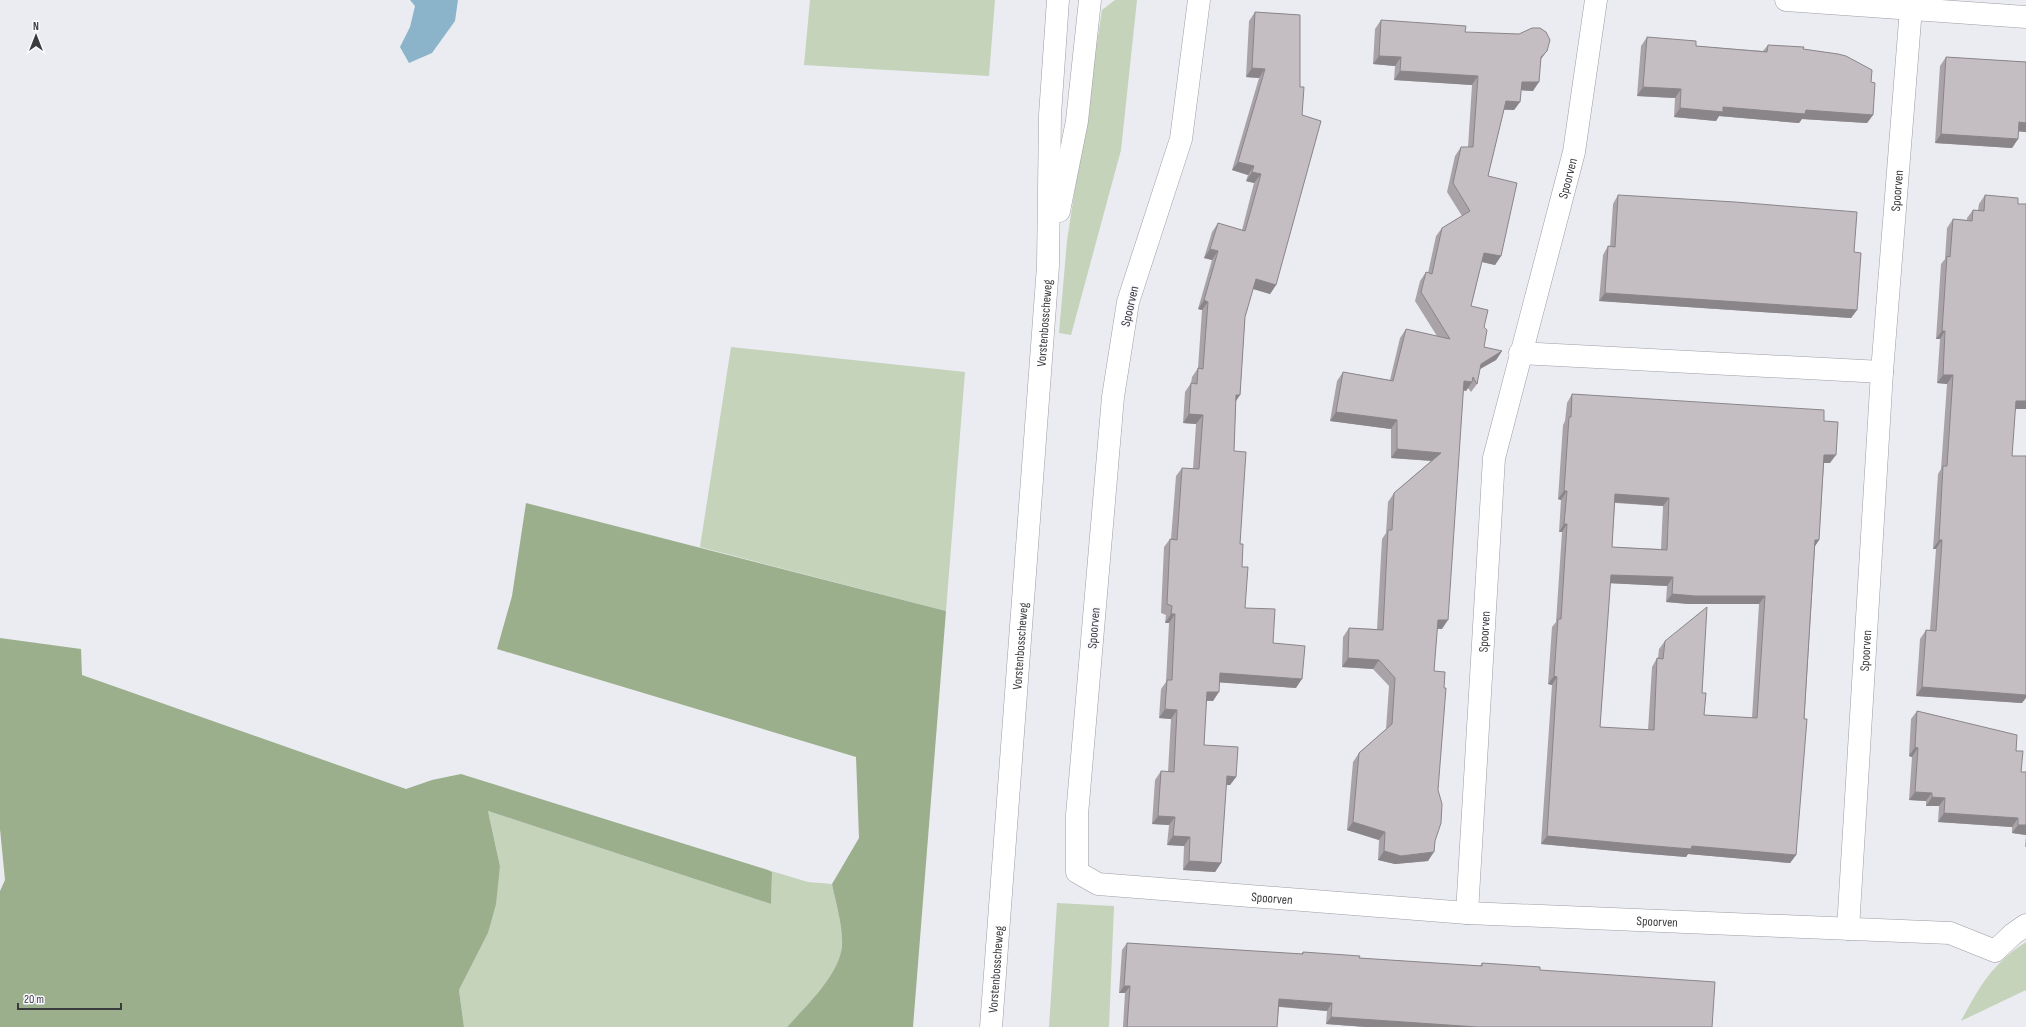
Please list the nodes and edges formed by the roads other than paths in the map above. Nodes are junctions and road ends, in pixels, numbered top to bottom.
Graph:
1 (1058, 0) edge
2 (1090, 0) edge
3 (1199, 0) edge
4 (1596, 0) edge
5 (1786, 0) edge
6 (1911, 8) junction
7 (2026, 17) edge
8 (1048, 266) junction
9 (1520, 353) junction
10 (1882, 372) junction
11 (1467, 912) junction
12 (2026, 925) edge
13 (1848, 928) junction
14 (991, 1027) edge

1 - 8 street, Vorstenbosscheweg
2 - 8 street, Vorstenbosscheweg
3 - 11 street, Spoorven
4 - 9 street, Spoorven
5 - 6 street
6 - 7 street
6 - 10 street, Spoorven
8 - 14 street, Vorstenbosscheweg
9 - 10 street
9 - 11 street, Spoorven
10 - 13 street, Spoorven
11 - 13 street, Spoorven
12 - 13 street, Spoorven

